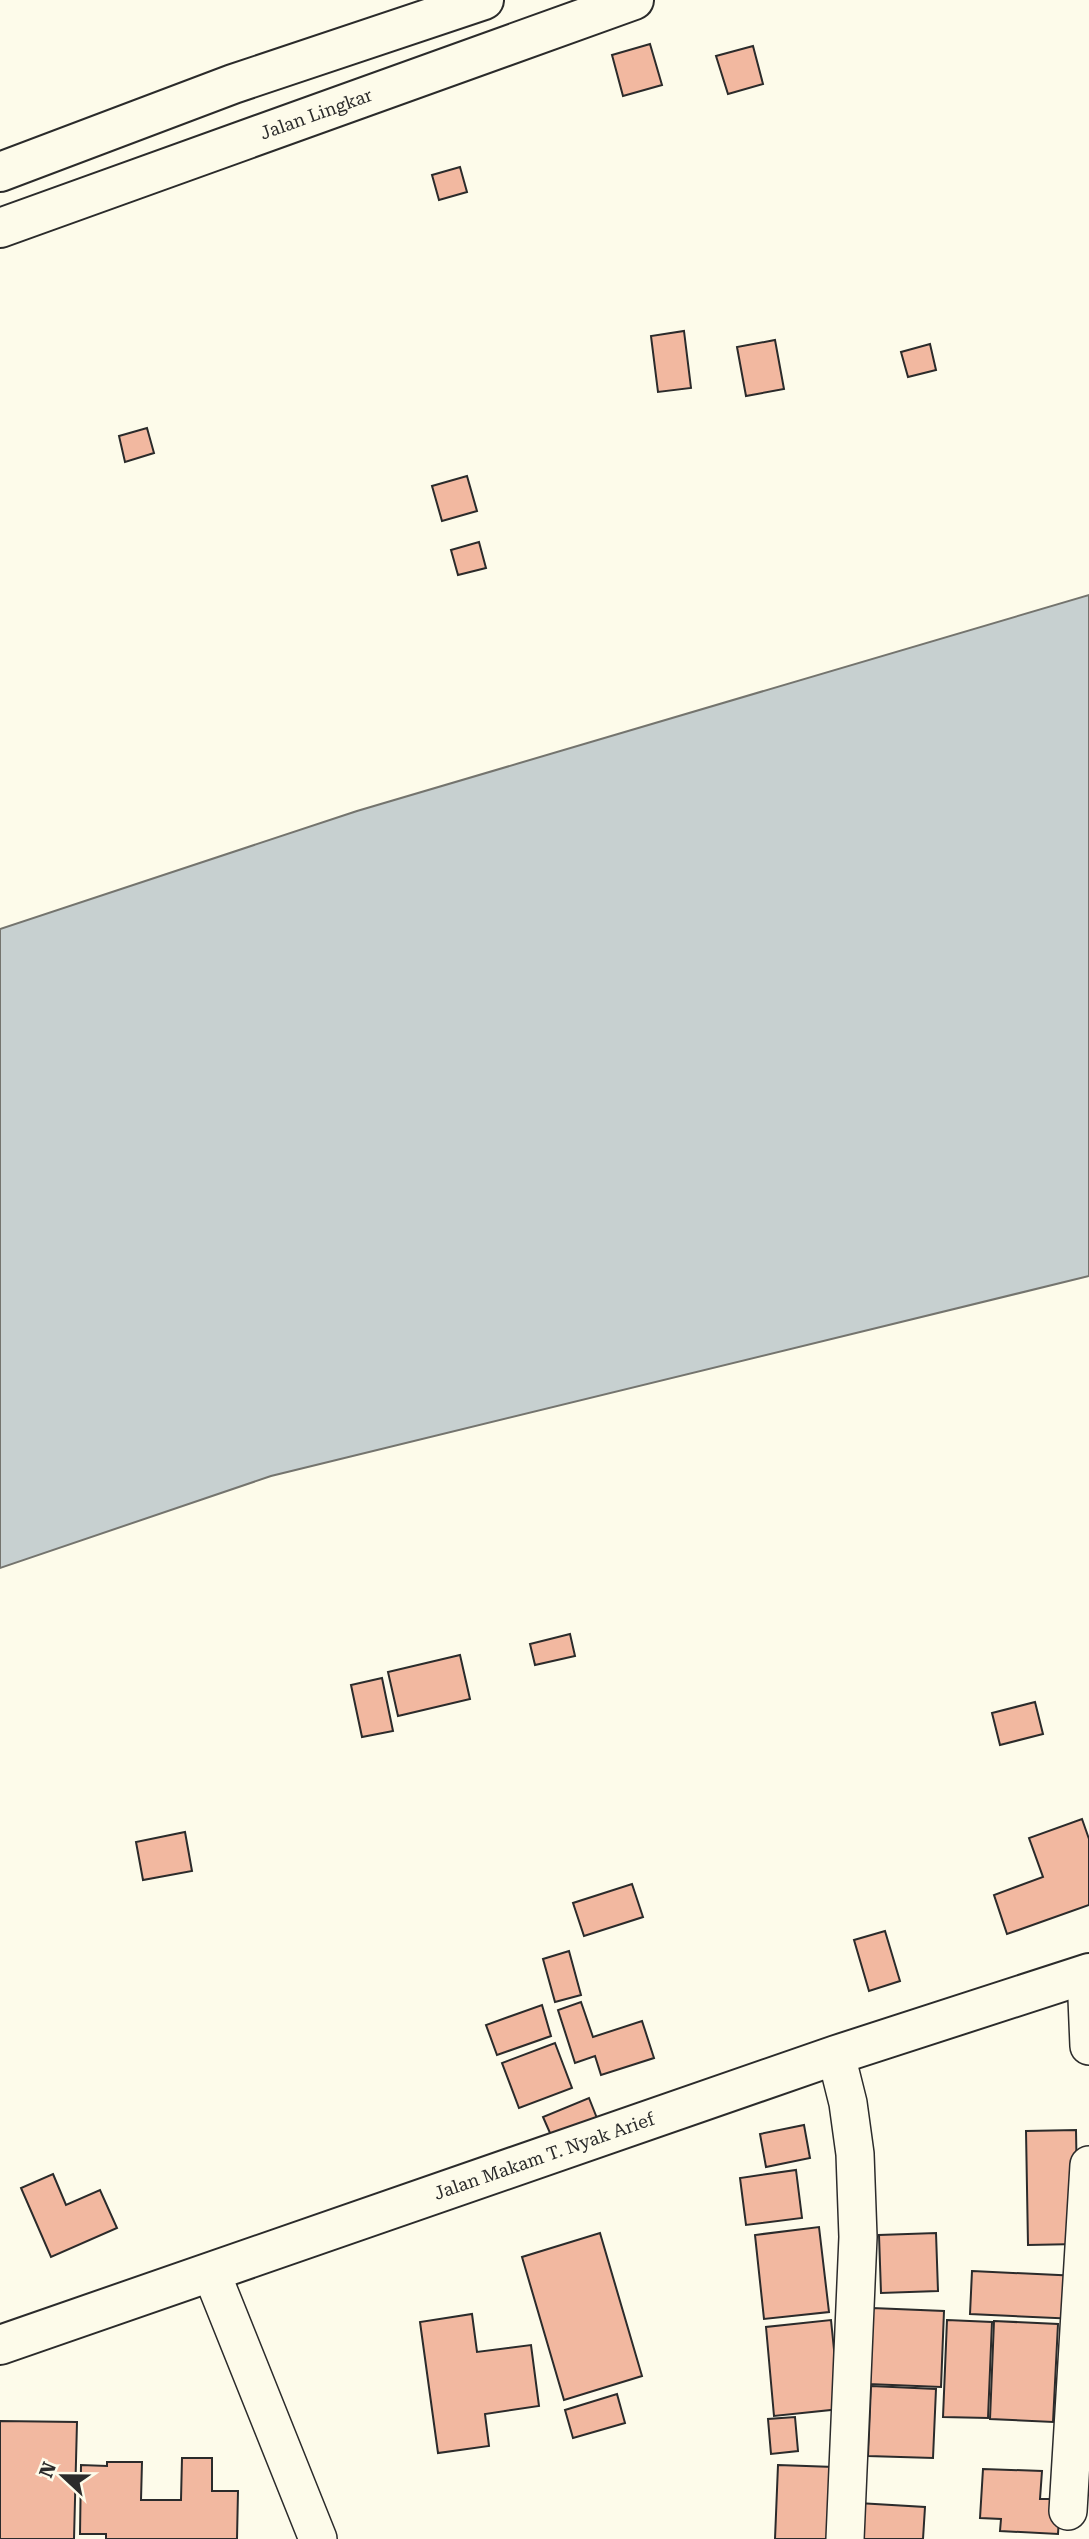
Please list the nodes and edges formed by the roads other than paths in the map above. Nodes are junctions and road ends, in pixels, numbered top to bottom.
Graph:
1 (484, 0) edge
2 (634, 0) edge
3 (0, 172) edge
4 (0, 228) edge
5 (1087, 1974) edge
6 (1089, 2046) edge
7 (836, 2055) junction
8 (1089, 2165) edge
9 (211, 2272) junction
10 (0, 2345) edge
11 (1068, 2511) dead end
12 (318, 2539) edge
13 (845, 2539) edge

1 - 3 street
2 - 4 street, Jalan Lingkar
5 - 6 street
5 - 7 street, Jalan Makam T. Nyak Arief
7 - 9 street, Jalan Makam T. Nyak Arief
7 - 13 street
8 - 11 street
9 - 10 street, Jalan Makam T. Nyak Arief
9 - 12 street

